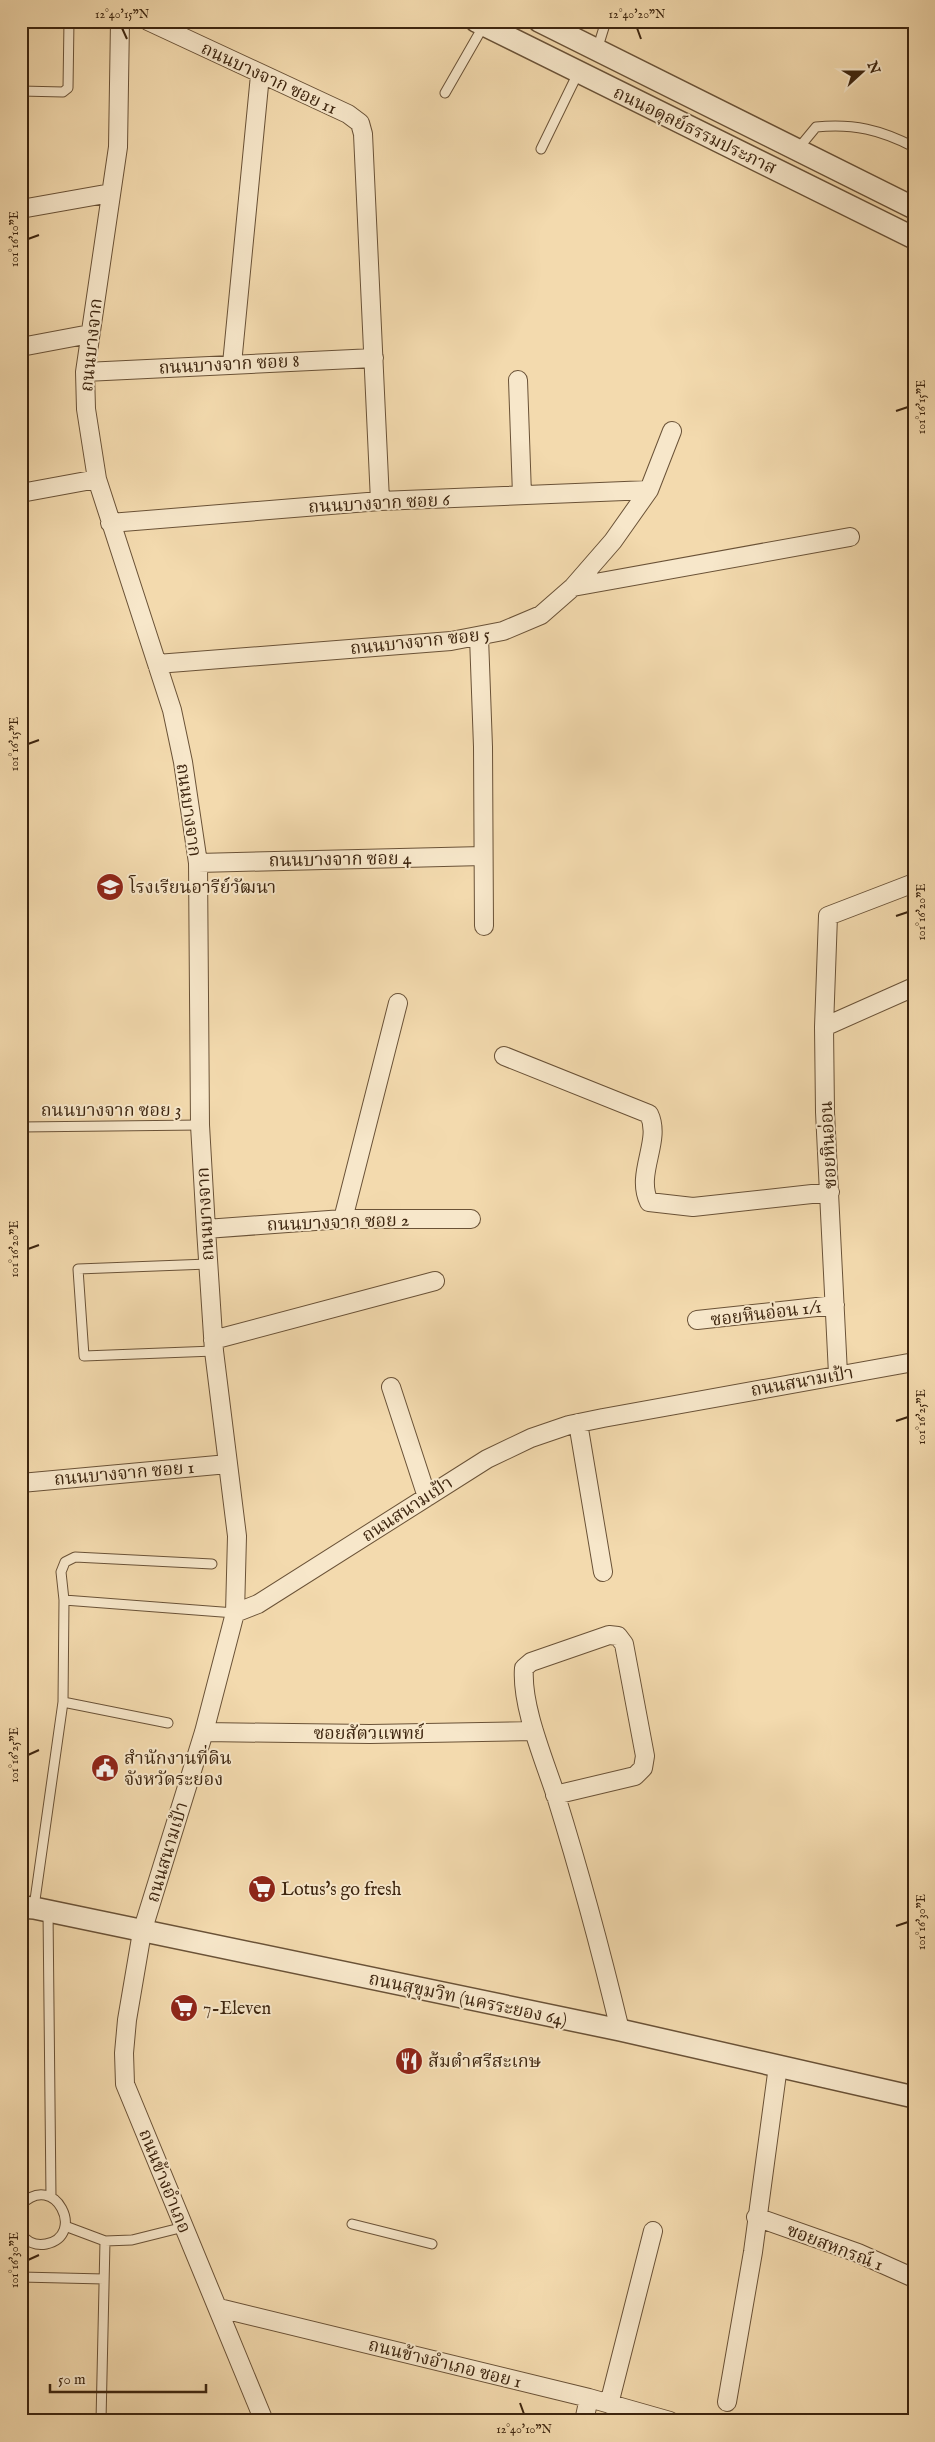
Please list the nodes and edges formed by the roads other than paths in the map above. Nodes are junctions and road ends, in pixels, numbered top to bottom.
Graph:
1 (23, 21) edge
2 (69, 21) edge
3 (120, 21) edge
4 (148, 21) edge
5 (539, 21) edge
6 (606, 21) edge
7 (480, 23) edge
8 (21, 37) edge
9 (597, 50) junction
10 (578, 73) junction
11 (260, 75) junction
12 (21, 91) edge
13 (445, 94) dead end
14 (914, 147) edge
15 (541, 149) dead end
16 (796, 150) junction
17 (872, 188) junction
18 (111, 192) junction
19 (21, 208) edge
20 (914, 208) edge
21 (862, 212) junction
22 (914, 238) edge
23 (90, 334) junction
24 (21, 347) edge
25 (374, 358) junction
26 (232, 364) junction
27 (85, 372) junction
28 (518, 380) dead end
29 (672, 431) dead end
30 (97, 479) junction
31 (649, 490) junction
32 (21, 492) edge
33 (522, 495) junction
34 (380, 501) junction
35 (110, 523) junction
36 (850, 537) dead end
37 (573, 586) junction
38 (479, 637) junction
39 (157, 664) junction
40 (483, 856) junction
41 (198, 863) junction
42 (914, 883) edge
43 (484, 926) dead end
44 (914, 987) edge
45 (398, 1003) dead end
46 (824, 1026) junction
47 (504, 1056) dead end
48 (200, 1125) junction
49 (21, 1127) edge
50 (830, 1192) junction
51 (343, 1219) junction
52 (471, 1219) dead end
53 (206, 1229) junction
54 (208, 1264) junction
55 (435, 1281) dead end
56 (835, 1305) junction
57 (697, 1320) dead end
58 (214, 1345) junction
59 (914, 1362) edge
60 (838, 1374) junction
61 (391, 1387) dead end
62 (578, 1423) junction
63 (228, 1464) junction
64 (21, 1483) edge
65 (427, 1497) junction
66 (212, 1564) dead end
67 (604, 1572) dead end
68 (64, 1600) junction
69 (235, 1613) junction
70 (63, 1702) junction
71 (168, 1723) dead end
72 (534, 1731) junction
73 (204, 1732) junction
74 (555, 1795) junction
75 (34, 1908) edge
76 (142, 1932) junction
77 (620, 2030) junction
78 (778, 2066) junction
79 (914, 2097) edge
80 (51, 2197) junction
81 (21, 2205) edge
82 (756, 2217) junction
83 (352, 2224) dead end
84 (65, 2226) junction
85 (184, 2226) junction
86 (653, 2231) dead end
87 (21, 2234) edge
88 (105, 2241) junction
89 (432, 2244) dead end
90 (21, 2278) edge
91 (914, 2278) edge
92 (104, 2279) junction
93 (219, 2308) junction
94 (589, 2398) junction
95 (727, 2402) dead end
96 (609, 2404) junction
97 (102, 2421) edge
98 (264, 2421) edge
99 (584, 2421) edge
100 (670, 2421) edge

1 - 8 lane
2 - 12 lane
3 - 18 street, ถนนบางจาก
4 - 11 street, ถนนบางจาก ซอย 11
5 - 9 street, ถนนอดุลย์ธรรมประภาส
6 - 9 lane
7 - 10 street, ถนนอดุลย์ธรรมประภาส
7 - 13 lane
9 - 16 street, ถนนอดุลย์ธรรมประภาส
10 - 15 lane
10 - 21 street, ถนนอดุลย์ธรรมประภาส
11 - 25 street, ถนนบางจาก ซอย 11
11 - 26 street
14 - 16 lane
16 - 17 street, ถนนอดุลย์ธรรมประภาส
17 - 20 street, ถนนอดุลย์ธรรมประภาส
17 - 21 street
18 - 19 street
18 - 23 street, ถนนบางจาก
21 - 22 street, ถนนอดุลย์ธรรมประภาส
23 - 24 street
23 - 27 street, ถนนบางจาก
25 - 26 street, ถนนบางจาก ซอย 8
25 - 34 street
26 - 27 street, ถนนบางจาก ซอย 8
27 - 30 street, ถนนบางจาก
28 - 33 street
29 - 31 street, ถนนบางจาก ซอย 5
30 - 32 street
30 - 35 street, ถนนบางจาก
31 - 33 street, ถนนบางจาก ซอย 6
31 - 37 street, ถนนบางจาก ซอย 5
33 - 34 street, ถนนบางจาก ซอย 6
34 - 35 street, ถนนบางจาก ซอย 6
35 - 39 street, ถนนบางจาก
36 - 37 street
37 - 38 street, ถนนบางจาก ซอย 5
38 - 39 street, ถนนบางจาก ซอย 5
38 - 40 street
39 - 41 street, ถนนบางจาก
40 - 41 street, ถนนบางจาก ซอย 4
40 - 43 street
41 - 48 street, ถนนบางจาก
42 - 46 street, ซอยหินอ่อน
44 - 46 street
45 - 51 street
46 - 50 street, ซอยหินอ่อน
47 - 50 street
48 - 49 lane, ถนนบางจาก ซอย 3
48 - 53 street, ถนนบางจาก
50 - 56 street, ซอยหินอ่อน
51 - 52 street, ถนนบางจาก ซอย 2
51 - 53 street, ถนนบางจาก ซอย 2
53 - 54 street, ถนนบางจาก
54 - 58 street, ถนนบางจาก
54 - 58 lane
55 - 58 street
56 - 57 street, ซอยหินอ่อน 1/1
56 - 60 street, ซอยหินอ่อน
58 - 63 street, ถนนบางจาก
59 - 60 street, ถนนสนามเป้า
60 - 62 street, ถนนสนามเป้า
61 - 65 street
62 - 65 street, ถนนสนามเป้า
62 - 67 street
63 - 64 street, ถนนบางจาก ซอย 1
63 - 69 street, ถนนบางจาก
65 - 69 street, ถนนสนามเป้า
66 - 68 lane
68 - 69 lane
68 - 70 lane
69 - 73 street, ถนนสนามเป้า
70 - 71 lane
70 - 75 lane
72 - 73 street, ซอยสัตวแพทย์
72 - 74 street
72 - 74 street
73 - 76 street, ถนนสนามเป้า
74 - 77 street
75 - 76 street, ถนนสุขุมวิท (นครระยอง 64)
75 - 80 lane
76 - 77 street, ถนนสุขุมวิท (นครระยอง 64)
76 - 85 street, ถนนข้างอำเภอ
77 - 78 street, ถนนสุขุมวิท (นครระยอง 64)
78 - 79 street, ถนนสุขุมวิท (นครระยอง 64)
78 - 82 street
80 - 81 lane
80 - 84 lane
82 - 91 street, ซอยสหกรณ์ 1
82 - 95 street
83 - 89 lane
84 - 87 lane
84 - 88 lane
85 - 88 lane
85 - 93 street, ถนนข้างอำเภอ
86 - 96 street
88 - 92 lane
90 - 92 lane
92 - 97 lane
93 - 94 street, ถนนข้างอำเภอ ซอย 1
93 - 98 street, ถนนข้างอำเภอ
94 - 96 street, ถนนข้างอำเภอ ซอย 1
94 - 99 street
96 - 100 street, ถนนข้างอำเภอ ซอย 1

